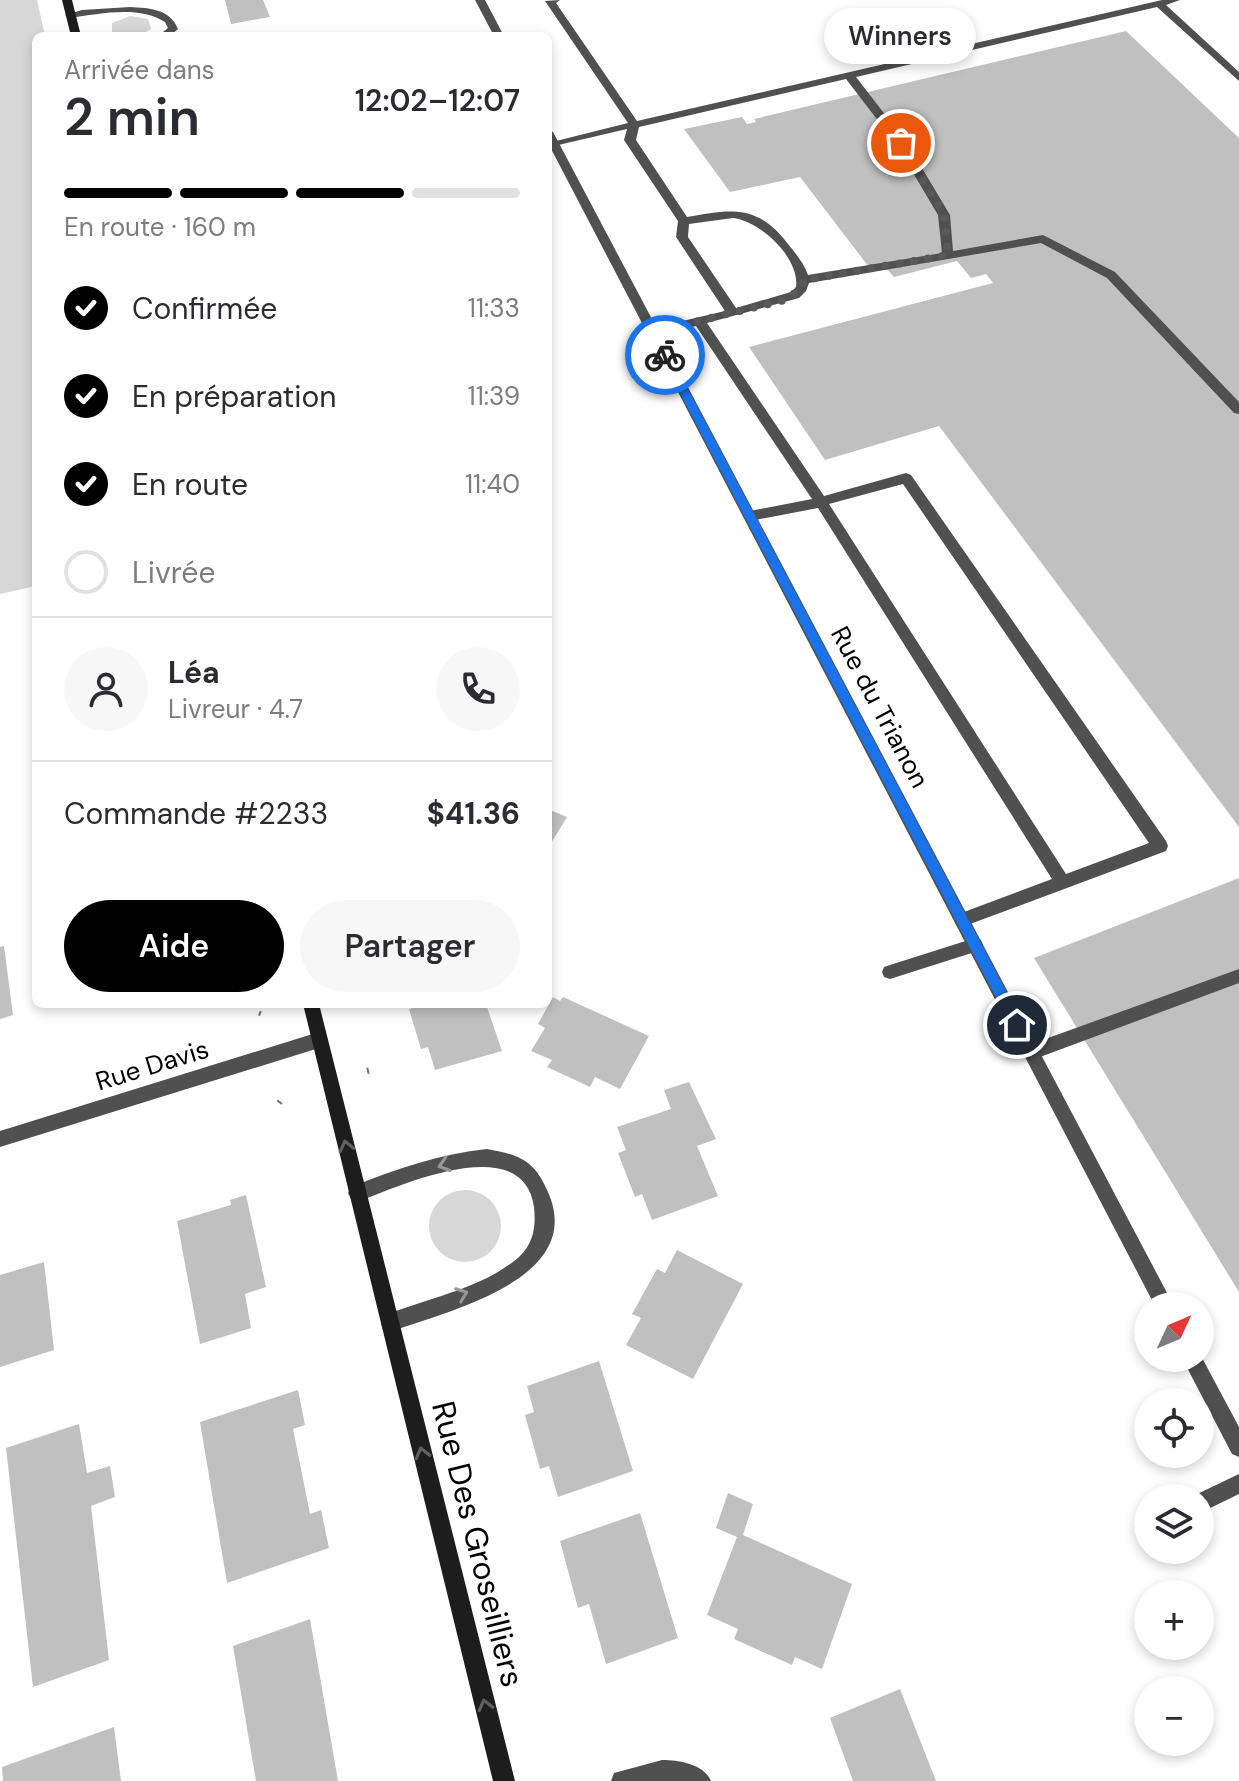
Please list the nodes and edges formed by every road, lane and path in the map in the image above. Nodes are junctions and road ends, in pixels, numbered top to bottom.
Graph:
1 (67, 0) edge
2 (480, 0) edge
3 (555, 0) edge
4 (1175, 0) edge
5 (1159, 4) junction
6 (70, 15) junction
7 (75, 32) edge
8 (169, 32) edge
9 (497, 32) edge
10 (848, 74) junction
11 (1239, 78) edge
12 (634, 124) junction
13 (552, 137) edge
14 (552, 139) edge
15 (684, 221) junction
16 (948, 255) junction
17 (804, 280) junction
18 (733, 313) junction
19 (700, 322) junction
20 (653, 332) junction
21 (1239, 410) edge
22 (821, 502) junction
23 (750, 516) junction
24 (1063, 882) junction
25 (962, 920) junction
26 (975, 945) junction
27 (890, 972) dead end
28 (1239, 976) edge
29 (312, 1008) edge
30 (319, 1040) junction
31 (1032, 1052) junction
32 (0, 1139) edge
33 (357, 1193) junction
34 (1158, 1292) edge
35 (390, 1323) junction
36 (1199, 1372) edge
37 (1239, 1447) edge
38 (1239, 1484) edge
39 (1214, 1496) edge
40 (504, 1781) edge
41 (622, 1781) edge
42 (700, 1781) edge

1 - 6 street
2 - 9 street
3 - 12 street
4 - 5 street
5 - 10 street
5 - 11 street
6 - 7 street
6 - 8 street
10 - 12 street
10 - 16 street
12 - 13 street
12 - 15 street
14 - 20 street, Rue du Trianon
15 - 17 street
15 - 18 street
16 - 17 street
16 - 21 street
17 - 18 street
18 - 19 street
19 - 20 street
19 - 22 street
20 - 23 street, Rue du Trianon
22 - 23 street
22 - 24 street
22 - 24 street
23 - 25 street, Rue du Trianon
24 - 25 street
25 - 26 street, Rue du Trianon
26 - 27 street
26 - 31 street, Rue du Trianon
28 - 31 street
29 - 30 street, Rue Des Groseilliers
30 - 32 street, Rue Davis
33 -> 30 street, Rue Des Groseilliers
31 - 34 street, Rue du Trianon
33 - 35 street, Rue Des Groseilliers
35 -> 33 street
40 -> 35 street, Rue Des Groseilliers
36 - 37 street
38 - 39 street
41 - 42 street

